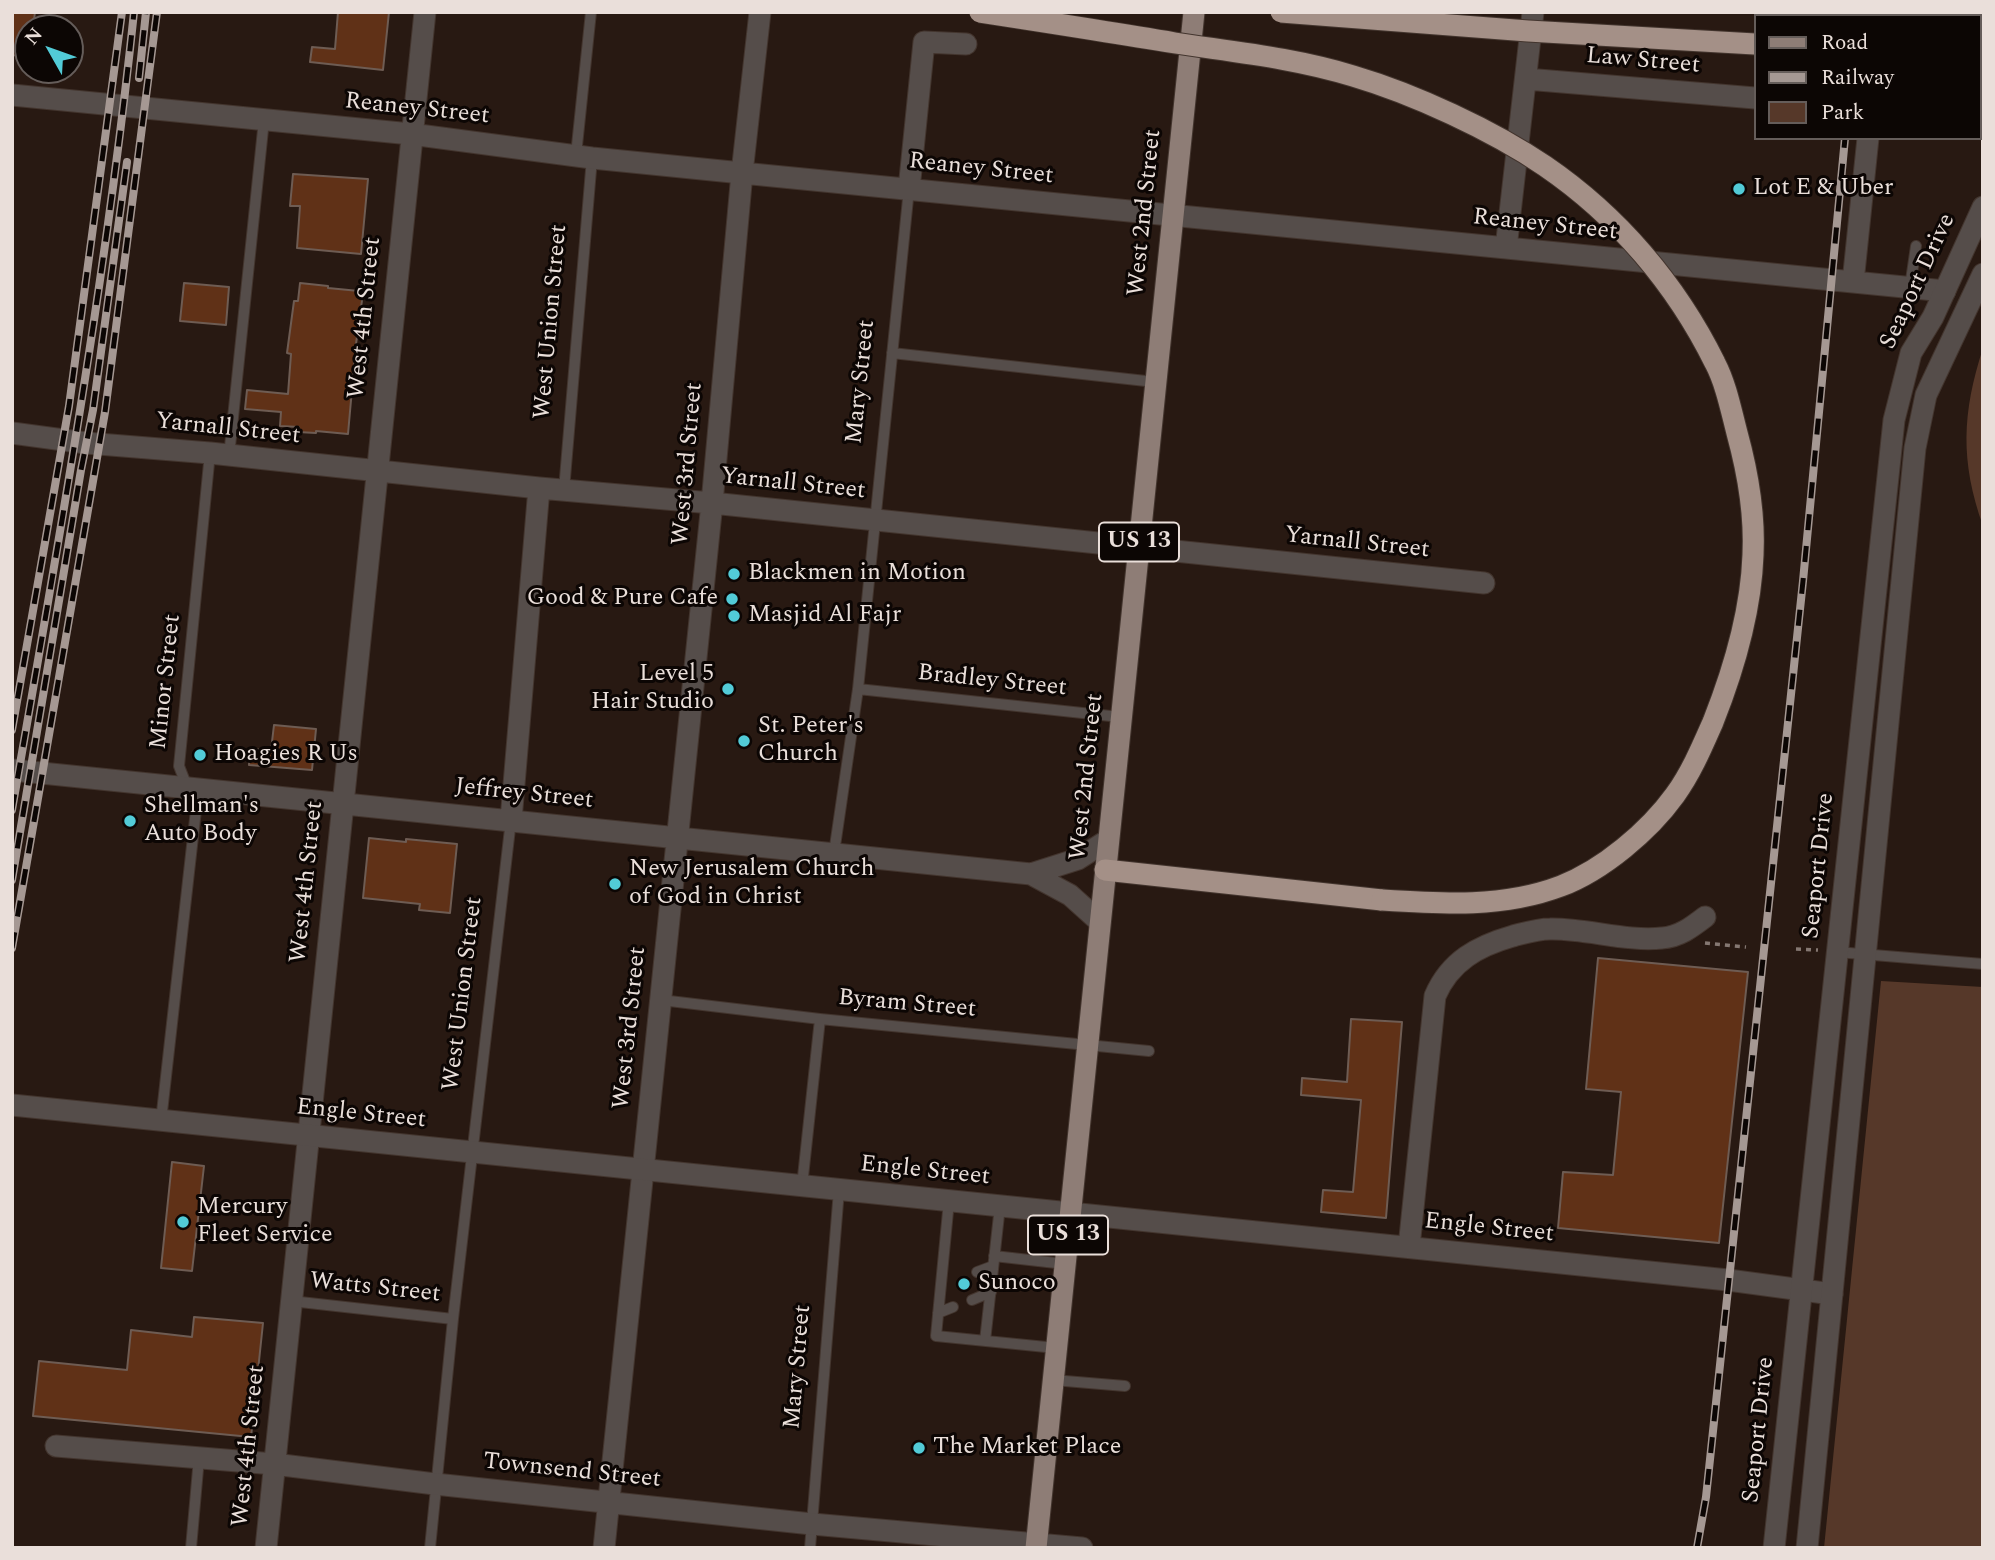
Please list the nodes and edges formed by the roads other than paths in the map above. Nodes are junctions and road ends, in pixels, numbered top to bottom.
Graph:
1 (425, 12) edge
2 (591, 12) edge
3 (760, 12) edge
4 (980, 12) edge
5 (1194, 12) edge
6 (1281, 12) edge
7 (1533, 12) edge
8 (1810, 12) edge
9 (1850, 14) edge
10 (966, 44) dead end
11 (1754, 44) edge
12 (1527, 79) junction
13 (12, 95) edge
14 (1754, 98) edge
15 (264, 120) junction
16 (411, 134) junction
17 (1868, 140) edge
18 (584, 156) junction
19 (742, 173) junction
20 (909, 189) junction
21 (1983, 207) edge
22 (1173, 215) junction
23 (1916, 246) dead end
24 (1506, 248) junction
25 (1983, 274) edge
26 (1853, 282) junction
27 (1910, 288) junction
28 (1945, 290) junction
29 (1933, 317) junction
30 (1957, 327) junction
31 (892, 353) junction
32 (1155, 382) junction
33 (12, 433) edge
34 (220, 455) junction
35 (377, 471) junction
36 (540, 488) junction
37 (564, 490) junction
38 (712, 503) junction
39 (874, 521) junction
40 (1138, 548) junction
41 (1484, 583) dead end
42 (1872, 623) junction
43 (1898, 624) junction
44 (858, 689) junction
45 (1121, 717) junction
46 (12, 769) edge
47 (187, 787) junction
48 (342, 803) junction
49 (511, 820) junction
50 (678, 837) junction
51 (1108, 840) junction
52 (834, 853) junction
53 (1105, 870) junction
54 (1031, 874) junction
55 (1705, 917) dead end
56 (1100, 922) junction
57 (1837, 951) junction
58 (1865, 955) junction
59 (1983, 964) edge
60 (661, 1000) junction
61 (820, 1018) junction
62 (1087, 1043) junction
63 (1149, 1051) dead end
64 (12, 1105) edge
65 (161, 1121) junction
66 (308, 1136) junction
67 (1832, 1136) junction
68 (472, 1152) junction
69 (643, 1170) junction
70 (802, 1186) junction
71 (839, 1189) junction
72 (949, 1201) junction
73 (1000, 1206) junction
74 (1070, 1213) junction
75 (1409, 1247) junction
76 (994, 1261) junction
77 (1065, 1264) junction
78 (977, 1272) dead end
79 (954, 1279) dead end
80 (941, 1284) junction
81 (1801, 1290) junction
82 (990, 1292) junction
83 (1832, 1294) junction
84 (972, 1300) dead end
85 (291, 1301) junction
86 (953, 1307) dead end
87 (938, 1312) junction
88 (453, 1319) junction
89 (985, 1341) junction
90 (1056, 1348) junction
91 (1053, 1380) junction
92 (1125, 1386) dead end
93 (56, 1446) dead end
94 (199, 1458) junction
95 (274, 1464) junction
96 (435, 1484) junction
97 (609, 1501) junction
98 (812, 1524) junction
99 (1036, 1545) edge
100 (191, 1548) edge
101 (266, 1548) edge
102 (430, 1548) edge
103 (604, 1548) edge
104 (810, 1548) edge
105 (1082, 1548) edge
106 (1774, 1548) edge
107 (1807, 1548) edge

1 - 16 street, West 4th Street
2 - 18 lane, West Union Street
3 - 19 street, West 3rd Street
4 - 53 highway, bridge
5 - 22 main road, West 2nd Street / US 13
6 - 11 highway, bridge
7 - 12 street
8 - 9 highway, bridge
10 - 20 street, Mary Street
12 - 14 street, Law Street
12 - 24 street
13 - 15 street, Reaney Street
15 - 16 street, Reaney Street
15 - 34 lane, Minor Street
16 - 18 street, Reaney Street
16 - 35 street, West 4th Street
17 - 26 street
18 - 19 street, Reaney Street
18 - 37 lane, West Union Street
19 - 20 street, Reaney Street
19 - 38 street, West 3rd Street
20 - 22 street, Reaney Street
20 - 31 lane, Mary Street
21 - 28 street, Seaport Drive
22 - 24 street, Reaney Street
22 - 32 main road, West 2nd Street / US 13
23 - 27 lane
24 - 26 street, Reaney Street
25 - 30 street, Seaport Drive
26 - 27 street, Reaney Street
27 - 28 street, Reaney Street
28 - 29 street, Seaport Drive
29 - 30 lane
29 - 42 street, Seaport Drive
30 - 43 street, Seaport Drive
31 - 32 lane
31 - 39 lane, Mary Street
32 - 40 main road, West 2nd Street / US 13
33 - 34 street, Yarnall Street
34 - 35 street, Yarnall Street
34 - 47 lane, Minor Street
35 - 36 street, Yarnall Street
35 - 48 street, West 4th Street
36 - 37 street, Yarnall Street
36 - 49 street, West Union Street
37 - 38 street, Yarnall Street
38 - 39 street, Yarnall Street
38 - 50 street, West 3rd Street
39 - 40 street, Yarnall Street
39 - 44 lane, Mary Street
40 - 41 street, Yarnall Street
40 - 45 main road, West 2nd Street / US 13
42 - 43 lane
42 - 57 street, Seaport Drive
43 - 58 street, Seaport Drive
44 - 45 lane, Bradley Street
44 - 52 lane, Mary Street
45 - 51 main road, West 2nd Street / US 13
46 - 47 street, Jeffrey Street
47 - 48 street, Jeffrey Street
47 - 65 lane, Minor Street
48 - 49 street, Jeffrey Street
48 - 66 street, West 4th Street
49 - 50 street, Jeffrey Street
49 - 68 lane, West Union Street
50 - 52 street, Jeffrey Street
50 - 60 street, West 3rd Street
51 - 53 main road, West 2nd Street / US 13
51 - 54 street
52 - 54 street, Jeffrey Street
53 - 56 main road, West 2nd Street / US 13
54 - 56 street
55 - 75 street
56 - 62 main road, West 2nd Street / US 13
57 - 58 lane
57 - 67 street, Seaport Drive
58 - 59 lane
58 - 67 street, Seaport Drive
60 - 61 lane, Byram Street
60 - 69 street, West 3rd Street
61 - 62 lane, Byram Street
61 - 70 lane
62 - 63 lane, Byram Street
62 - 74 main road, West 2nd Street / US 13
64 - 65 street, Engle Street
65 - 66 street, Engle Street
66 - 68 street, Engle Street
66 - 85 street, West 4th Street
67 - 81 street, Seaport Drive
67 - 83 street, Seaport Drive
68 - 69 street, Engle Street
68 - 88 lane, West Union Street
69 - 70 street, Engle Street
69 - 97 street, West 3rd Street
70 - 71 street, Engle Street
71 - 72 street, Engle Street
71 - 98 lane, Mary Street
72 - 73 street, Engle Street
72 - 80 lane
73 - 74 street, Engle Street
73 - 76 lane
74 - 75 street, Engle Street
74 - 77 main road, West 2nd Street / US 13
75 - 81 street, Engle Street
76 - 77 lane
76 - 78 lane
76 - 82 lane
77 - 90 main road, West 2nd Street / US 13
79 - 80 lane
80 - 87 lane
81 - 83 street, Engle Street
81 - 106 street, Seaport Drive
82 - 84 lane
82 - 89 lane
83 - 107 street, Seaport Drive
85 - 88 lane, Watts Street
85 - 95 street, West 4th Street
86 - 87 lane
87 - 89 lane
88 - 96 lane, West Union Street
89 - 90 lane
90 - 91 main road, West 2nd Street / US 13
91 - 92 lane
91 - 99 main road, West 2nd Street / US 13
93 - 94 street, Townsend Street
94 - 95 street, Townsend Street
94 - 100 lane
95 - 96 street, Townsend Street
95 - 101 street, West 4th Street
96 - 97 street, Townsend Street
96 - 102 lane, West Union Street
97 - 98 street, Townsend Street
97 - 103 street, West 3rd Street
98 - 99 street, Townsend Street
98 - 104 lane, Mary Street
99 - 105 street, Townsend Street

